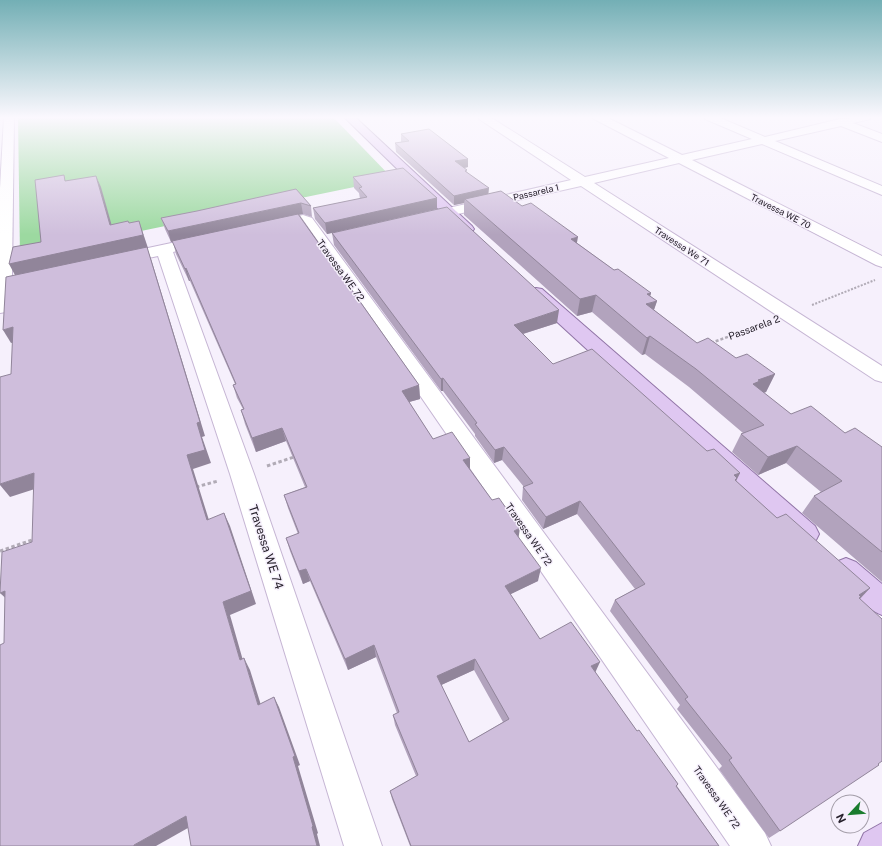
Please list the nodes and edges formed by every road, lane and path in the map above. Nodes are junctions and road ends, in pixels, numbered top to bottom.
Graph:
1 (5, 156) edge
2 (391, 156) edge
3 (545, 156) edge
4 (676, 156) edge
5 (692, 156) edge
6 (800, 156) edge
7 (681, 159) junction
8 (583, 181) junction
9 (882, 191) edge
10 (449, 212) junction
11 (411, 221) edge
12 (257, 229) edge
13 (218, 237) edge
14 (478, 239) edge
15 (164, 249) junction
16 (882, 262) edge
17 (103, 263) edge
18 (882, 278) edge
19 (525, 282) edge
20 (0, 308) edge
21 (788, 314) junction
22 (707, 344) edge
23 (882, 375) edge
24 (817, 543) edge
25 (834, 559) edge
26 (882, 602) edge
27 (882, 842) edge
28 (364, 846) edge
29 (752, 846) edge
30 (877, 846) edge

1 - 20 street
2 - 10 main road
3 - 8 street, Travessa We 71
4 - 7 street
5 - 7 street
6 - 9 street
7 - 8 street, Passarela 1
7 - 16 street, Travessa WE 70
8 - 10 street, Passarela 1
8 - 21 street, Travessa We 71
10 - 11 street, Passarela 1
10 - 14 main road
12 - 29 street, Travessa WE 72
13 - 15 street
15 - 17 street
15 - 28 street, Travessa WE 74
18 - 21 path, Passarela 2
19 - 24 main road
21 - 22 path, Passarela 2
21 - 23 street, Travessa We 71
25 - 26 main road
27 - 30 main road

